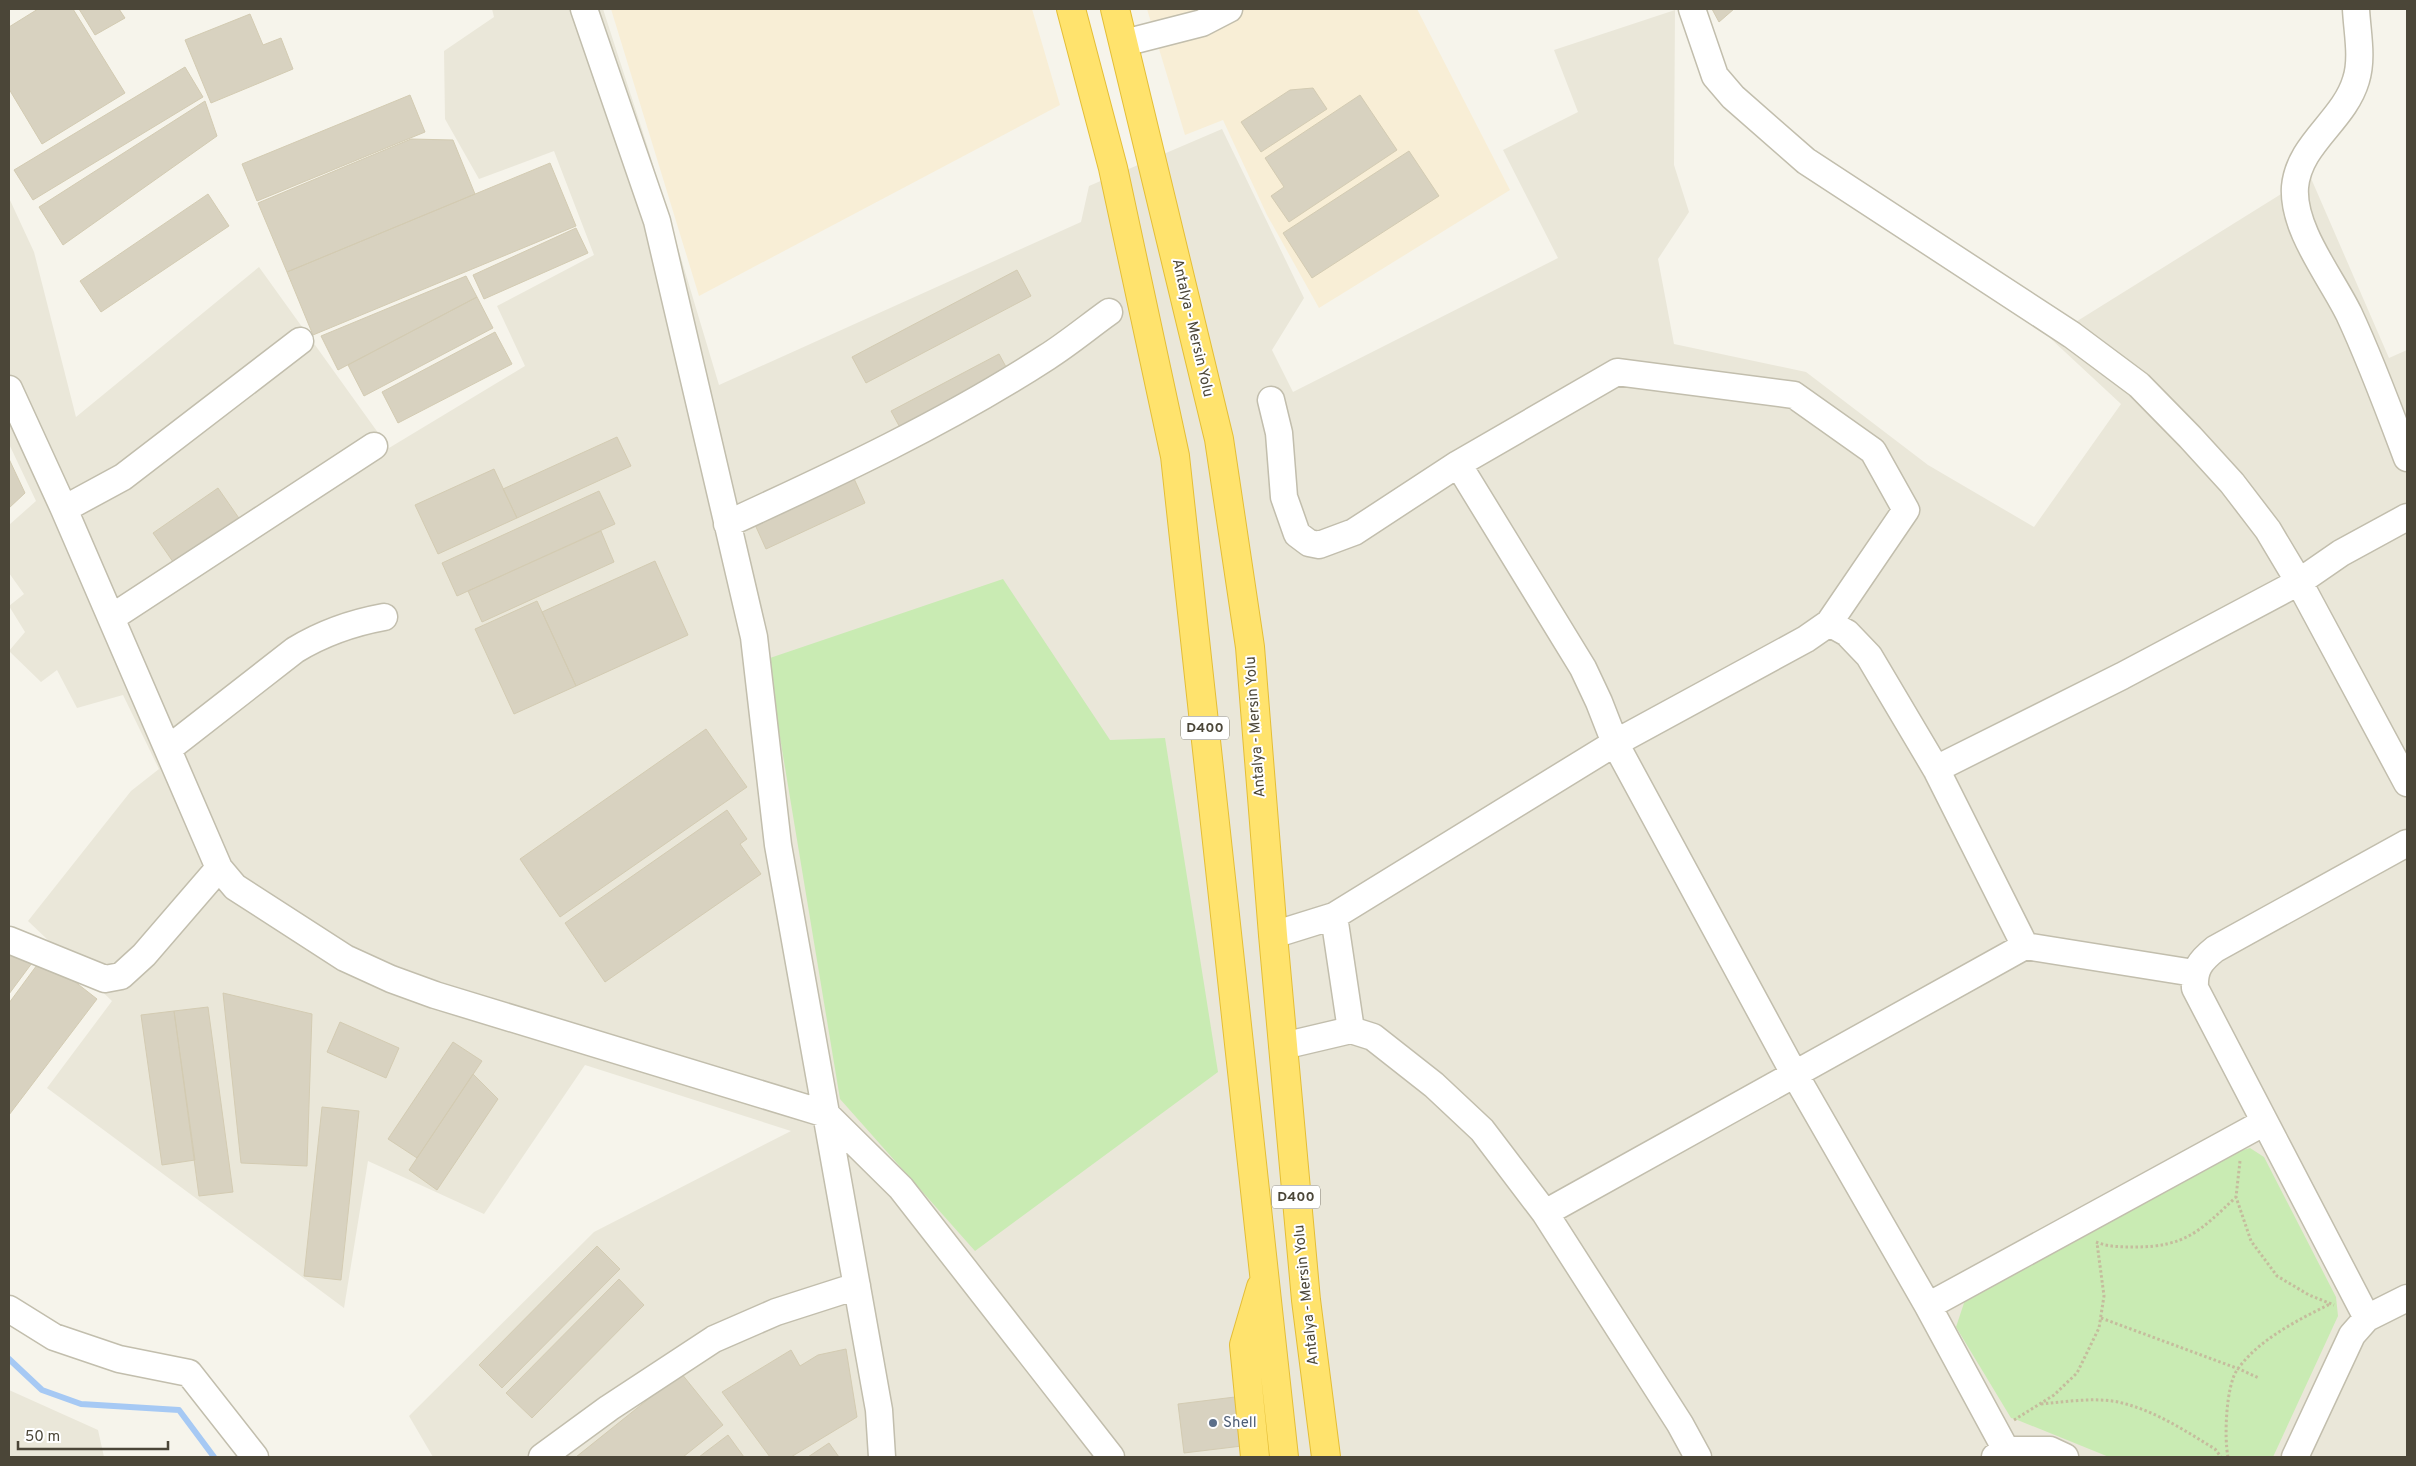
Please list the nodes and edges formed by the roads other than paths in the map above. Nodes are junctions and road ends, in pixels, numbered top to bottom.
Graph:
1 (584, 9) edge
2 (1071, 9) edge
3 (1115, 9) edge
4 (1229, 9) edge
5 (1692, 9) edge
6 (2356, 9) edge
7 (1124, 43) junction
8 (1109, 312) dead end
9 (300, 341) dead end
10 (9, 389) edge
11 (1271, 400) dead end
12 (374, 446) dead end
13 (2407, 458) edge
14 (1458, 464) junction
15 (64, 509) junction
16 (2407, 517) edge
17 (727, 524) junction
18 (2299, 582) junction
19 (384, 616) dead end
20 (111, 618) junction
21 (1829, 623) junction
22 (1614, 743) junction
23 (168, 749) junction
24 (1936, 769) junction
25 (2407, 784) edge
26 (2407, 843) edge
27 (219, 868) junction
28 (1334, 916) junction
29 (1273, 935) junction
30 (9, 940) edge
31 (2025, 946) junction
32 (2194, 973) junction
33 (1351, 1030) junction
34 (1283, 1046) junction
35 (1796, 1074) junction
36 (826, 1114) junction
37 (2254, 1128) junction
38 (1545, 1213) junction
39 (1266, 1274) junction
40 (857, 1286) junction
41 (2407, 1298) edge
42 (1306, 1300) junction
43 (1928, 1306) junction
44 (9, 1310) edge
45 (2367, 1318) junction
46 (2000, 1447) edge
47 (255, 1457) edge
48 (542, 1457) edge
49 (882, 1457) edge
50 (1111, 1457) edge
51 (1255, 1457) edge
52 (1284, 1457) edge
53 (1326, 1457) edge
54 (1342, 1457) edge
55 (1698, 1457) edge
56 (2066, 1457) edge
57 (2295, 1457) edge

1 - 17 street
2 - 39 highway, D400
3 - 7 highway, Antalya - Mersin Yolu / D400
4 - 7 street
5 - 18 street
6 - 13 street
7 - 29 highway, Antalya - Mersin Yolu / D400
8 - 17 street
9 - 15 street
10 - 15 street
11 - 14 street
12 - 20 street
14 - 21 street
14 - 22 street
15 - 20 street
16 - 18 street
17 - 36 street
18 - 24 street
18 - 25 street
19 - 23 street
20 - 23 street
21 - 22 street
21 - 24 street
22 - 28 street
22 - 35 street
23 - 27 street
24 - 31 street
26 - 32 street
27 - 30 street
27 - 36 street
28 - 29 street
28 - 33 street
29 - 34 highway, Antalya - Mersin Yolu / D400
31 - 32 street
31 - 35 street
32 - 37 street
33 - 34 street
33 - 38 street
34 - 42 highway, Antalya - Mersin Yolu / D400
35 - 38 street
35 - 43 street
36 - 40 street
36 - 50 street
37 - 43 street
37 - 45 street
38 - 55 street
39 - 51 highway
39 - 52 highway, D400
40 - 48 street
40 - 49 street
41 - 45 street
42 - 53 highway, Antalya - Mersin Yolu / D400
42 - 54 highway
43 - 46 street
44 - 47 street
45 - 57 street
46 - 56 street

